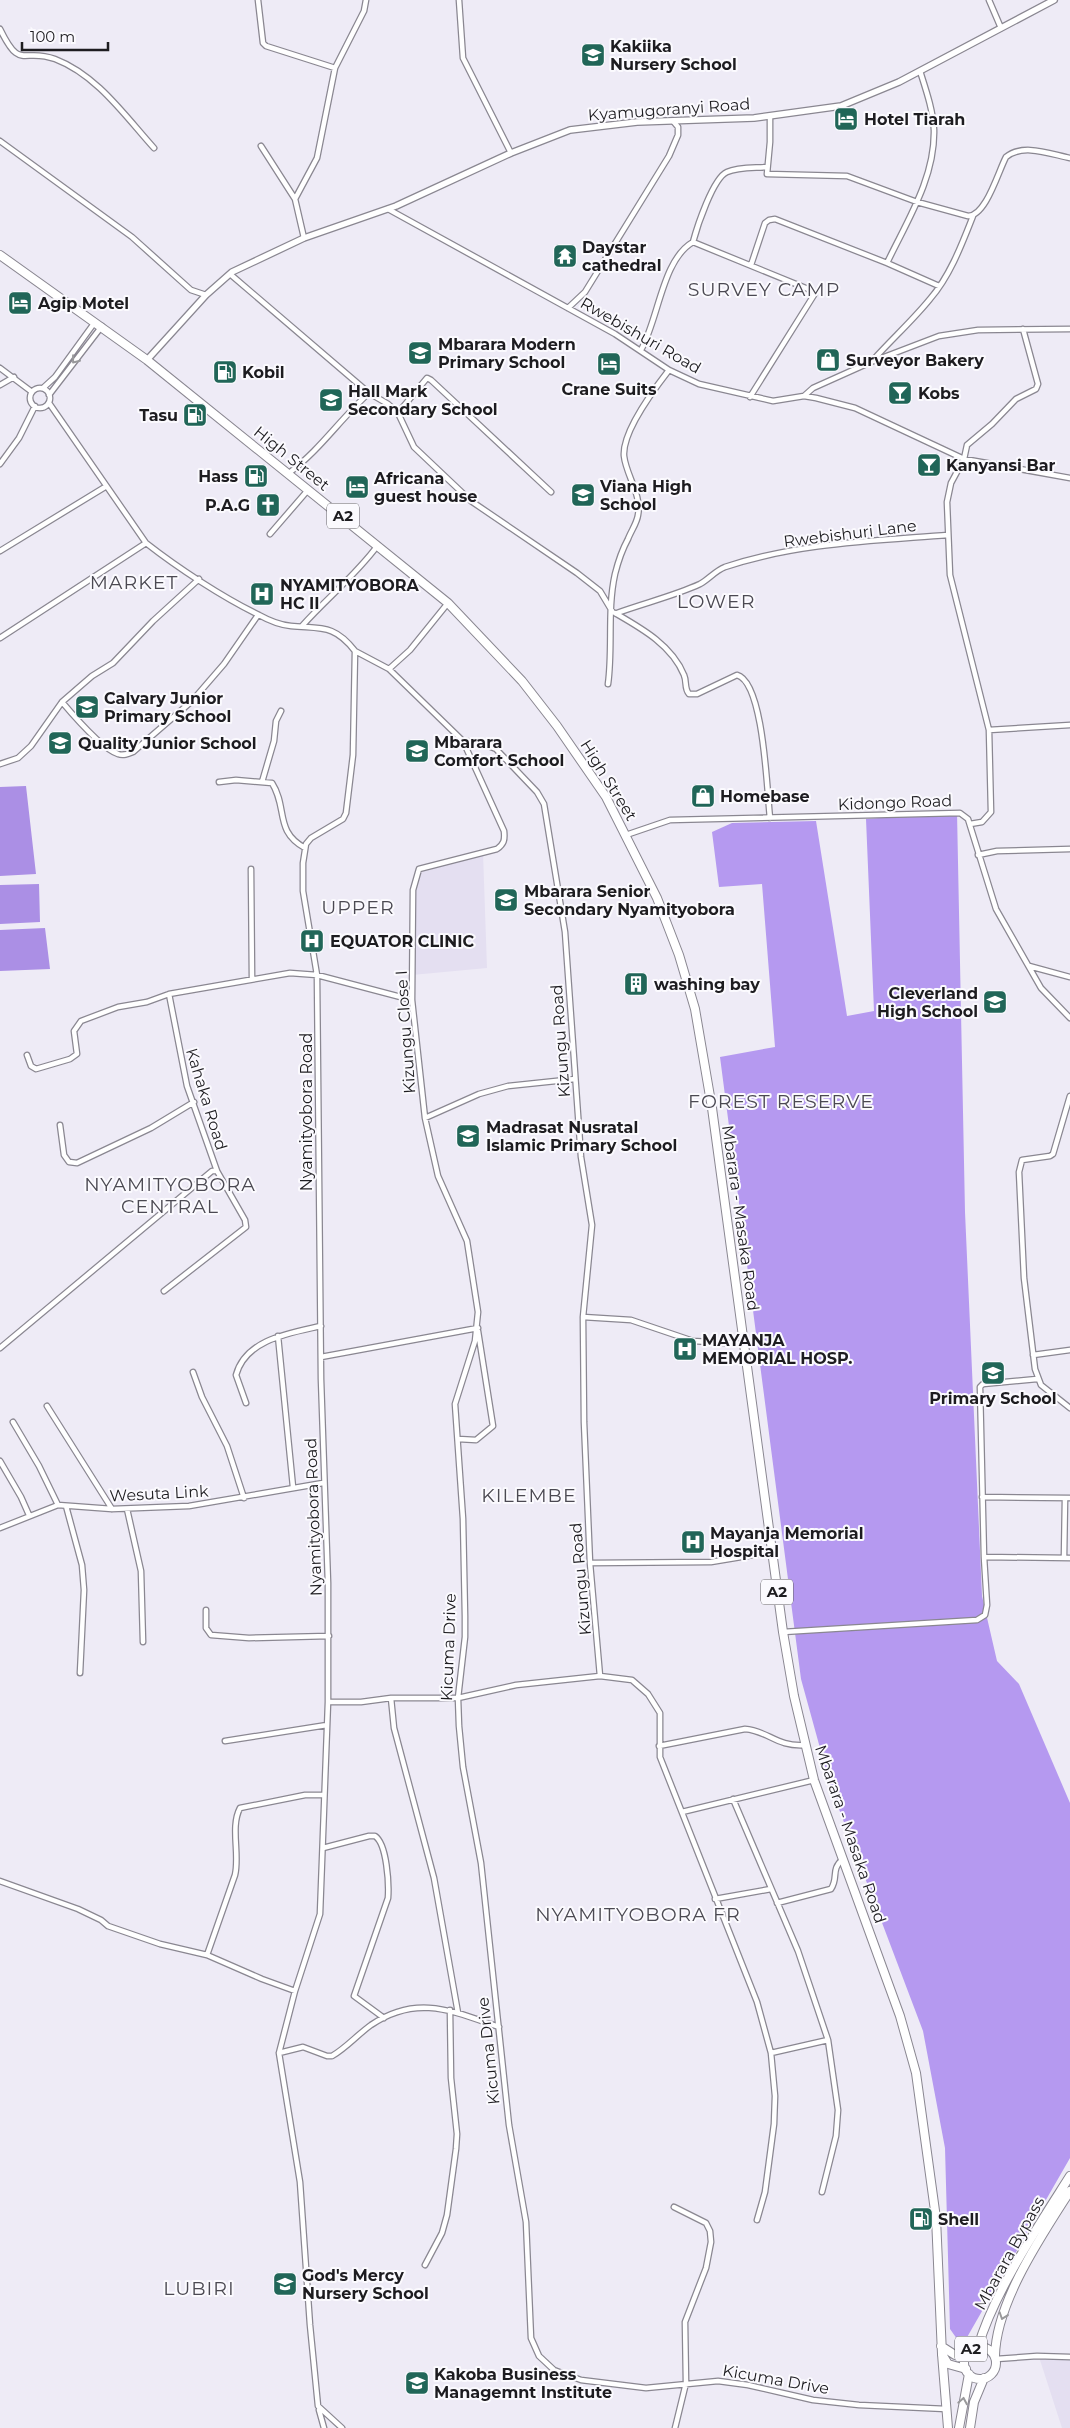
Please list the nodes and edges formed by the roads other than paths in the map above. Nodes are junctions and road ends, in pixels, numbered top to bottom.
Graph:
1 (258, 0) edge
2 (366, 0) edge
3 (459, 0) edge
4 (989, 0) edge
5 (1054, 0) edge
6 (1001, 28) junction
7 (0, 29) edge
8 (335, 68) junction
9 (920, 71) junction
10 (770, 116) junction
11 (673, 121) junction
12 (0, 141) edge
13 (261, 146) dead end
14 (154, 148) dead end
15 (511, 153) junction
16 (1070, 158) edge
17 (766, 167) junction
18 (295, 199) junction
19 (917, 202) junction
20 (388, 209) junction
21 (973, 216) junction
22 (304, 238) junction
23 (693, 242) junction
24 (0, 255) edge
25 (887, 263) junction
26 (751, 265) junction
27 (230, 274) junction
28 (939, 286) junction
29 (206, 295) junction
30 (568, 308) junction
31 (98, 324) junction
32 (1023, 329) junction
33 (1070, 329) edge
34 (641, 350) junction
35 (147, 360) junction
36 (872, 362) junction
37 (0, 368) edge
38 (669, 370) junction
39 (14, 377) junction
40 (0, 384) edge
41 (43, 388) junction
42 (32, 392) junction
43 (369, 393) junction
44 (49, 395) junction
45 (804, 396) junction
46 (750, 397) junction
47 (48, 403) junction
48 (35, 406) junction
49 (398, 413) junction
50 (964, 459) junction
51 (0, 464) edge
52 (290, 473) junction
53 (1070, 478) edge
54 (106, 487) junction
55 (309, 489) junction
56 (551, 492) dead end
57 (270, 534) dead end
58 (948, 535) junction
59 (146, 543) junction
60 (379, 545) junction
61 (0, 550) edge
62 (199, 579) junction
63 (448, 603) junction
64 (614, 612) junction
65 (258, 615) junction
66 (302, 626) junction
67 (0, 638) edge
68 (355, 651) junction
69 (389, 669) junction
70 (608, 684) dead end
71 (62, 702) junction
72 (281, 711) dead end
73 (1070, 725) edge
74 (989, 730) junction
75 (463, 741) junction
76 (0, 764) edge
77 (218, 782) dead end
78 (262, 782) junction
79 (770, 818) junction
80 (970, 824) junction
81 (626, 835) junction
82 (304, 848) junction
83 (1070, 849) edge
84 (978, 855) junction
85 (251, 869) dead end
86 (1029, 966) junction
87 (317, 975) junction
88 (1070, 977) edge
89 (252, 978) junction
90 (169, 994) junction
91 (412, 1000) junction
92 (1070, 1018) edge
93 (27, 1055) dead end
94 (575, 1079) junction
95 (1070, 1096) edge
96 (194, 1102) junction
97 (424, 1118) junction
98 (60, 1125) dead end
99 (217, 1170) junction
100 (164, 1290) dead end
101 (583, 1317) junction
102 (321, 1326) junction
103 (478, 1328) junction
104 (278, 1336) junction
105 (744, 1344) junction
106 (0, 1348) edge
107 (1070, 1350) edge
108 (1033, 1355) junction
109 (321, 1357) junction
110 (193, 1372) dead end
111 (1037, 1379) junction
112 (246, 1403) dead end
113 (47, 1406) dead end
114 (1070, 1408) edge
115 (13, 1422) dead end
116 (458, 1439) junction
117 (0, 1461) edge
118 (323, 1483) junction
119 (293, 1487) junction
120 (982, 1497) junction
121 (244, 1498) junction
122 (1068, 1499) edge
123 (58, 1505) junction
124 (66, 1506) junction
125 (112, 1509) junction
126 (128, 1509) junction
127 (29, 1515) junction
128 (0, 1528) edge
129 (772, 1552) junction
130 (984, 1557) junction
131 (1064, 1558) junction
132 (1070, 1558) edge
133 (590, 1563) junction
134 (206, 1610) dead end
135 (783, 1632) junction
136 (329, 1636) junction
137 (143, 1642) dead end
138 (80, 1673) dead end
139 (600, 1676) junction
140 (391, 1698) junction
141 (458, 1698) junction
142 (328, 1702) junction
143 (327, 1725) junction
144 (225, 1741) dead end
145 (659, 1746) junction
146 (806, 1746) junction
147 (814, 1780) junction
148 (324, 1795) junction
149 (733, 1798) junction
150 (682, 1812) junction
151 (323, 1848) junction
152 (843, 1859) junction
153 (0, 1880) edge
154 (771, 1889) junction
155 (715, 1899) junction
156 (777, 1904) junction
157 (207, 1955) junction
158 (295, 1990) junction
159 (450, 2010) junction
160 (458, 2013) junction
161 (384, 2018) junction
162 (499, 2027) junction
163 (828, 2040) junction
164 (279, 2052) junction
165 (772, 2053) junction
166 (1070, 2176) edge
167 (1070, 2191) edge
168 (822, 2192) dead end
169 (674, 2208) dead end
170 (757, 2220) dead end
171 (425, 2265) dead end
172 (941, 2346) junction
173 (978, 2347) junction
174 (942, 2354) junction
175 (967, 2354) junction
176 (995, 2357) junction
177 (1070, 2357) edge
178 (967, 2371) junction
179 (984, 2378) junction
180 (686, 2383) junction
181 (318, 2406) junction
182 (946, 2409) junction
183 (324, 2428) edge
184 (342, 2428) edge
185 (675, 2428) edge
186 (948, 2428) edge
187 (959, 2428) edge
188 (970, 2428) edge

1 - 8 street
2 - 8 street
3 - 15 street
4 - 6 street
5 - 6 street, Kyamugoranyi Road
6 - 9 street, Kyamugoranyi Road
7 - 14 street
8 - 18 street
9 - 10 street, Kyamugoranyi Road
9 - 19 street
10 - 11 street, Kyamugoranyi Road
10 - 17 street
11 - 15 street, Kyamugoranyi Road
11 - 30 street
12 - 29 street
13 - 18 street
15 - 20 street, Kyamugoranyi Road
16 - 21 street
17 - 19 street
17 - 23 street
18 - 22 street
19 - 21 street
19 - 25 street
20 - 22 street, Kyamugoranyi Road
20 - 30 street, Rwebishuri Road
21 - 28 street
22 - 27 street, Kyamugoranyi Road
23 - 26 street
23 - 34 street
24 - 31 main road, High Street / A2
25 - 26 street
25 - 28 street
26 - 46 street
27 - 29 street, Kyamugoranyi Road
27 - 43 street
28 - 36 street
29 - 35 street, Kyamugoranyi Road
30 - 34 street, Rwebishuri Road
31 - 35 main road, High Street / A2
31 - 41 street
31 -> 44 street
32 - 33 street
32 - 36 street
32 - 50 street
34 - 38 street, Rwebishuri Road
35 - 52 main road, High Street / A2
36 - 45 street
37 - 39 street
38 - 46 street, Rwebishuri Road
38 - 64 street
39 - 40 street
39 - 42 street
41 - 42 street
41 - 44 street
42 - 48 street
43 - 49 street
43 - 52 street
44 - 47 street
45 - 46 street, Rwebishuri Road
45 - 50 street, Rwebishuri Road
47 - 48 street
47 - 54 street
48 - 51 street
49 - 56 street
49 - 64 street
50 - 53 street, Rwebishuri Road
50 - 58 street
52 - 55 main road, High Street / A2
54 - 59 street
54 - 61 street
55 - 57 street
55 - 60 main road, High Street / A2
58 - 64 street, Rwebishuri Lane
58 - 74 street
59 - 62 street
59 - 67 street
60 - 63 main road, High Street / A2
60 - 66 street
62 - 65 street
62 - 71 street
63 - 69 street
63 - 81 main road, High Street / A2
64 - 70 street
64 - 79 street
65 - 66 street
65 - 71 street
66 - 68 street
68 - 69 street
68 - 82 street
69 - 75 street
71 - 76 street
72 - 78 street
73 - 74 street
74 - 80 street
75 - 91 street, Kizungu Close I
75 - 94 street, Kizungu Road
77 - 78 street
78 - 82 street
79 - 80 street, Kidongo Road
79 - 81 street, Kidongo Road
80 - 84 street, Kidongo Road
81 - 105 main road, Mbarara - Masaka Road / A2
82 - 87 street, Nyamityobora Road
83 - 84 street
84 - 86 street, Kidongo Road
85 - 89 street
86 - 88 street
86 - 92 street, Kidongo Road
87 - 89 street
87 - 91 street
87 - 102 street, Nyamityobora Road
89 - 90 street
90 - 93 street
90 - 96 street, Kahaka Road
91 - 97 street, Kizungu Close I
94 - 97 street
94 - 101 street, Kizungu Road
95 - 108 street
96 - 98 street
96 - 99 street, Kahaka Road
97 - 103 street, Kizungu Close I
99 - 100 street
99 - 106 street, Kahaka Road
101 - 105 street
101 - 133 street, Kizungu Road
102 - 104 street
102 - 109 street, Nyamityobora Road
103 - 109 street
103 - 116 street, Kicuma Drive
103 - 116 street
104 - 112 street
104 - 119 street
105 - 129 main road, Mbarara - Masaka Road / A2
107 - 108 street
108 - 111 street
109 - 118 street, Nyamityobora Road
110 - 121 street
111 - 114 street
111 - 120 street
113 - 125 street
115 - 123 street
116 - 141 street, Kicuma Drive
117 - 127 street
118 - 119 street, Wesuta Link
118 - 136 street, Nyamityobora Road
119 - 121 street, Wesuta Link
120 - 122 street
120 - 130 street
121 - 126 street, Wesuta Link
122 - 131 street
123 - 124 street, Wesuta Link
123 - 127 street, Wesuta Link
124 - 125 street, Wesuta Link
124 - 138 street
125 - 126 street, Wesuta Link
126 - 137 street
127 - 128 street, Wesuta Link
129 - 133 street
129 - 135 main road, Mbarara - Masaka Road / A2
130 - 131 street
130 - 135 street
131 - 132 street
133 - 139 street, Kizungu Road
134 - 136 street
135 - 146 main road, Mbarara - Masaka Road / A2
136 - 142 street, Nyamityobora Road
139 - 141 street
139 - 145 street
140 - 141 street
140 - 142 street
140 - 160 street
141 - 162 street, Kicuma Drive
142 - 143 street, Nyamityobora Road
143 - 144 street
143 - 148 street, Nyamityobora Road
145 - 146 street
145 - 150 street
146 - 147 main road, Mbarara - Masaka Road / A2
147 - 149 street
147 - 152 main road, Mbarara - Masaka Road / A2
148 - 151 street, Nyamityobora Road
148 - 157 street
149 - 150 street
149 - 154 street
150 - 155 street
151 - 158 street, Nyamityobora Road
151 - 161 street
152 - 156 street
152 - 172 main road, Mbarara - Masaka Road / A2
153 - 157 street
154 - 155 street
154 - 156 street
155 - 165 street
156 - 163 street
157 - 158 street
158 - 164 street, Nyamityobora Road
159 - 160 street
159 - 161 street
159 - 171 street
160 - 162 street
161 - 164 street
162 - 180 street, Kicuma Drive
163 - 165 street
163 - 168 street
164 - 181 street
165 - 170 street
166 - 173 main road, Mbarara Bypass
167 -> 176 main road, Mbarara Bypass
169 - 180 street
172 - 174 main road, Mbarara - Masaka Road / A2
172 - 175 main road, A2
173 - 175 main road, A2
173 - 176 main road, A2
174 - 178 main road, A2
174 - 182 main road, A2
175 - 178 main road, A2
176 - 177 street
176 - 179 main road, A2
178 - 179 main road, A2
187 -> 178 main road, A2
179 - 188 main road, A2
180 - 182 street, Kicuma Drive
180 - 185 street
181 - 183 street
181 - 184 street
182 - 186 main road, A2

